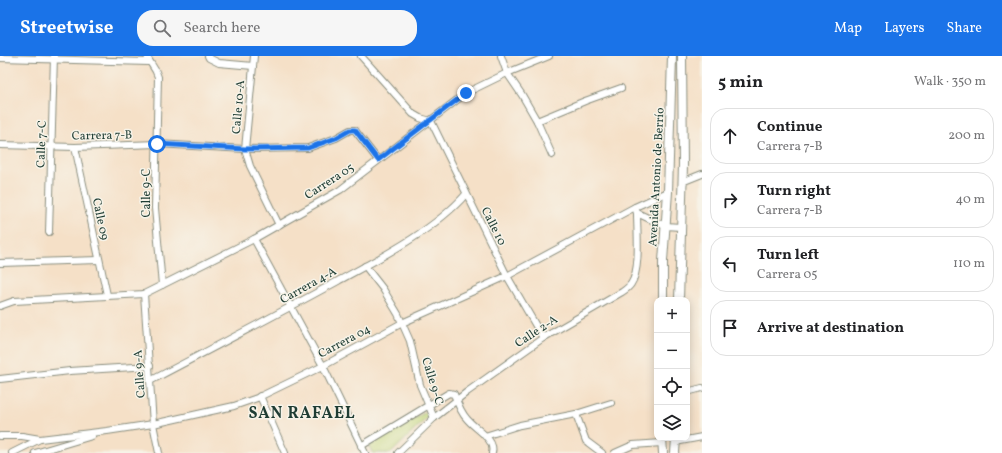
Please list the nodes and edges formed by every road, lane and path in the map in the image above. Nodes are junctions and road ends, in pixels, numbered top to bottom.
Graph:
1 (208, 56) edge
2 (254, 56) edge
3 (361, 56) edge
4 (501, 56) edge
5 (549, 56) edge
6 (672, 56) edge
7 (682, 56) edge
8 (0, 58) edge
9 (54, 58) edge
10 (148, 59) edge
11 (254, 66) junction
12 (506, 73) junction
13 (621, 88) dead end
14 (431, 121) junction
15 (537, 122) junction
16 (157, 144) junction
17 (0, 146) edge
18 (52, 146) junction
19 (75, 147) junction
20 (245, 149) junction
21 (552, 155) dead end
22 (378, 160) junction
23 (702, 174) edge
24 (682, 182) junction
25 (668, 192) junction
26 (466, 194) junction
27 (634, 207) junction
28 (637, 213) junction
29 (279, 225) junction
30 (666, 226) junction
31 (680, 227) junction
32 (49, 232) dead end
33 (254, 239) junction
34 (99, 260) junction
35 (0, 263) edge
36 (365, 266) junction
37 (507, 276) junction
38 (162, 285) junction
39 (144, 294) junction
40 (107, 295) junction
41 (663, 297) edge
42 (679, 297) edge
43 (0, 306) edge
44 (291, 307) junction
45 (402, 323) junction
46 (543, 338) junction
47 (150, 366) junction
48 (323, 366) junction
49 (0, 379) edge
50 (150, 382) junction
51 (702, 388) edge
52 (690, 391) edge
53 (260, 396) junction
54 (457, 401) junction
55 (611, 403) dead end
56 (428, 405) junction
57 (576, 414) junction
58 (434, 418) junction
59 (153, 424) junction
60 (106, 431) junction
61 (0, 436) edge
62 (485, 436) junction
63 (702, 438) edge
64 (40, 439) junction
65 (690, 439) edge
66 (662, 441) edge
67 (676, 441) edge
68 (361, 446) junction
69 (12, 453) edge
70 (35, 453) edge
71 (159, 453) edge
72 (285, 453) edge
73 (365, 453) edge
74 (398, 453) edge
75 (492, 453) edge
76 (602, 453) edge
77 (615, 453) edge
78 (663, 453) edge
79 (675, 453) edge

1 - 11 street
2 - 11 street, Calle 10-A
3 - 14 street
4 - 12 street
5 - 12 street, Carrera 05
6 - 25 street, Avenida Antonio de Berrío
7 - 24 street, Avenida Antonio de Berrío
8 - 9 street
9 - 10 street
9 - 18 street, Calle 7-C
10 - 16 street, Calle 9-C
11 - 20 street, Calle 10-A
12 - 14 street, Carrera 05
12 - 15 street
13 - 15 street
14 - 22 street, Carrera 05
14 - 26 street, Calle 10
15 - 21 street
16 - 19 street, Carrera 7-B
16 - 20 street, Carrera 7-B
16 - 38 street, Calle 9-C
17 - 18 street, Carrera 7-B
18 - 19 street, Carrera 7-B
18 - 32 street, Calle 7-C
19 - 34 street, Calle 09
20 - 22 street, Carrera 7-B
20 - 29 street, Calle 10-A
22 - 29 street, Carrera 05
23 - 24 street
24 - 31 street, Avenida Antonio de Berrío
25 - 27 street, Carrera 04
25 - 30 street, Avenida Antonio de Berrío
26 - 36 street, Carrera 4-A
26 - 37 street, Calle 10
27 - 28 street, Calle 2-A
27 - 37 street, Carrera 04
28 - 30 street
28 - 46 street, Calle 2-A
29 - 33 street, Carrera 05
30 - 31 street
30 - 41 street, Avenida Antonio de Berrío
31 - 42 street, Avenida Antonio de Berrío
33 - 38 street, Carrera 05
33 - 44 street
34 - 35 street
34 - 40 street, Calle 09
36 - 44 street, Carrera 4-A
36 - 45 street, Calle 9-C
37 - 45 street, Carrera 04
37 - 46 street, Calle 10
38 - 39 street, Carrera 05
39 - 40 street, Carrera 05
39 - 47 street, Calle 9-A
40 - 43 street, Carrera 05
44 - 48 street
44 - 50 street, Carrera 4-A
45 - 48 street, Carrera 04
45 - 56 street, Calle 9-C
46 - 54 street, Calle 2-A
47 - 49 street
47 - 50 street, Calle 9-A
48 - 53 street, Carrera 04
48 - 68 street
50 - 59 street, Calle 9-A
51 - 52 street
53 - 59 street, Carrera 04
53 - 72 street
54 - 56 street
54 - 58 street, Calle 2-A
54 - 62 street
55 - 57 street
56 - 58 street, Calle 9-C
56 - 68 street
57 - 62 street
57 - 76 street
58 - 74 street, Calle 2-A
59 - 60 street, Carrera 04
59 - 71 street, Calle 9-A
60 - 64 street, Carrera 04
60 - 70 street
61 - 64 street
62 - 75 street
63 - 65 street
64 - 69 street, Carrera 04
66 - 77 street
66 - 78 street
67 - 79 street
68 - 73 street

